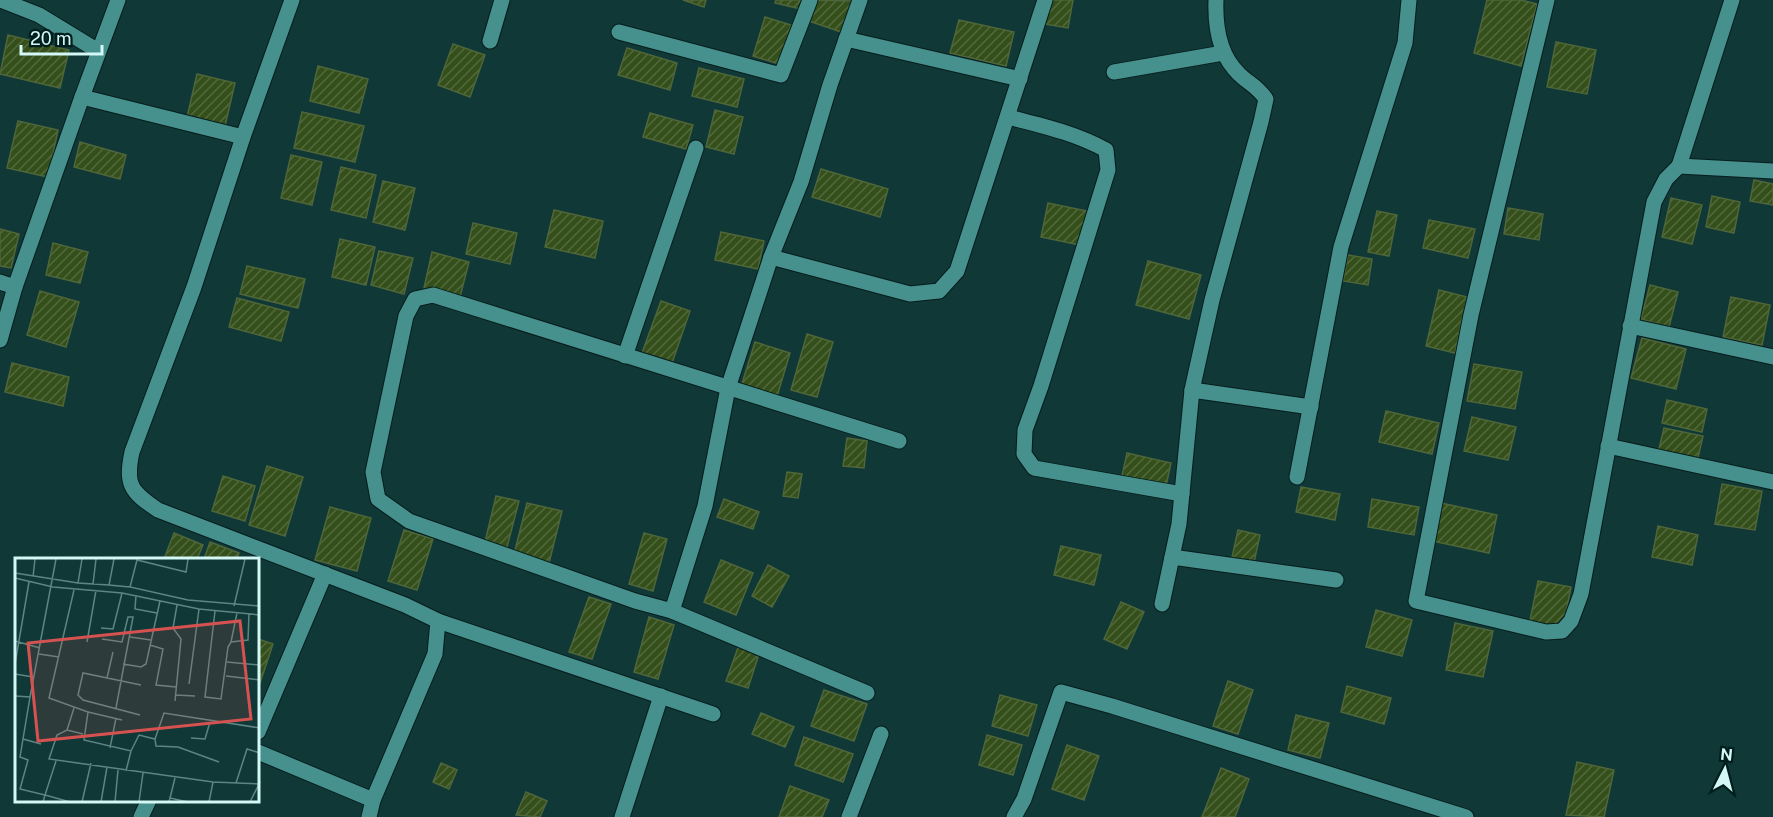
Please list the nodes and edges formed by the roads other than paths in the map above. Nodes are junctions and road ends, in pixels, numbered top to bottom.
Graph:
1 (1, 0) edge
2 (118, 0) edge
3 (292, 0) edge
4 (502, 0) edge
5 (810, 0) edge
6 (860, 0) edge
7 (1045, 0) edge
8 (1216, 0) edge
9 (1409, 0) edge
10 (1547, 0) edge
11 (1732, 0) edge
12 (620, 32) dead end
13 (846, 39) junction
14 (490, 41) dead end
15 (98, 51) junction
16 (1223, 53) junction
17 (1114, 72) dead end
18 (1020, 79) junction
19 (82, 97) junction
20 (1008, 117) junction
21 (243, 137) junction
22 (696, 148) dead end
23 (1679, 166) junction
24 (1773, 171) edge
25 (771, 257) junction
26 (0, 282) edge
27 (15, 287) junction
28 (1630, 326) junction
29 (0, 340) edge
30 (625, 356) junction
31 (1773, 357) edge
32 (728, 388) junction
33 (1192, 390) junction
34 (1311, 407) junction
35 (899, 441) dead end
36 (1608, 446) junction
37 (1297, 477) dead end
38 (1773, 482) edge
39 (1182, 494) junction
40 (1173, 557) junction
41 (325, 574) junction
42 (1336, 580) dead end
43 (1162, 604) dead end
44 (672, 611) junction
45 (438, 621) junction
46 (867, 693) dead end
47 (661, 696) junction
48 (713, 714) dead end
49 (260, 727) edge
50 (880, 734) dead end
51 (260, 753) edge
52 (373, 800) junction
53 (148, 802) edge
54 (1437, 813) edge
55 (141, 817) edge
56 (369, 817) edge
57 (622, 817) edge
58 (849, 817) edge
59 (1014, 817) edge
60 (1466, 817) edge

1 - 15 street
2 - 15 street
3 - 21 street
4 - 14 street
5 - 12 street
6 - 13 street
7 - 18 street
8 - 16 street
9 - 34 street
10 - 36 street
11 - 23 street
13 - 18 street
13 - 25 street
15 - 19 street
16 - 17 street
16 - 33 street
18 - 20 street
19 - 21 street
19 - 27 street
20 - 25 street
20 - 39 street
21 - 41 street
22 - 30 street
23 - 24 street
23 - 28 street
25 - 32 street
26 - 27 street
27 - 29 street
28 - 31 street
28 - 36 street
30 - 32 street
30 - 44 street
32 - 35 street
32 - 44 street
33 - 34 street
33 - 39 street
34 - 37 street
36 - 38 street
39 - 40 street
40 - 42 street
40 - 43 street
41 - 45 street
41 - 49 street
44 - 46 street
45 - 47 street
45 - 52 street
47 - 48 street
47 - 57 street
50 - 58 street
51 - 52 street
52 - 56 street
53 - 55 street
54 - 59 street
54 - 60 street

